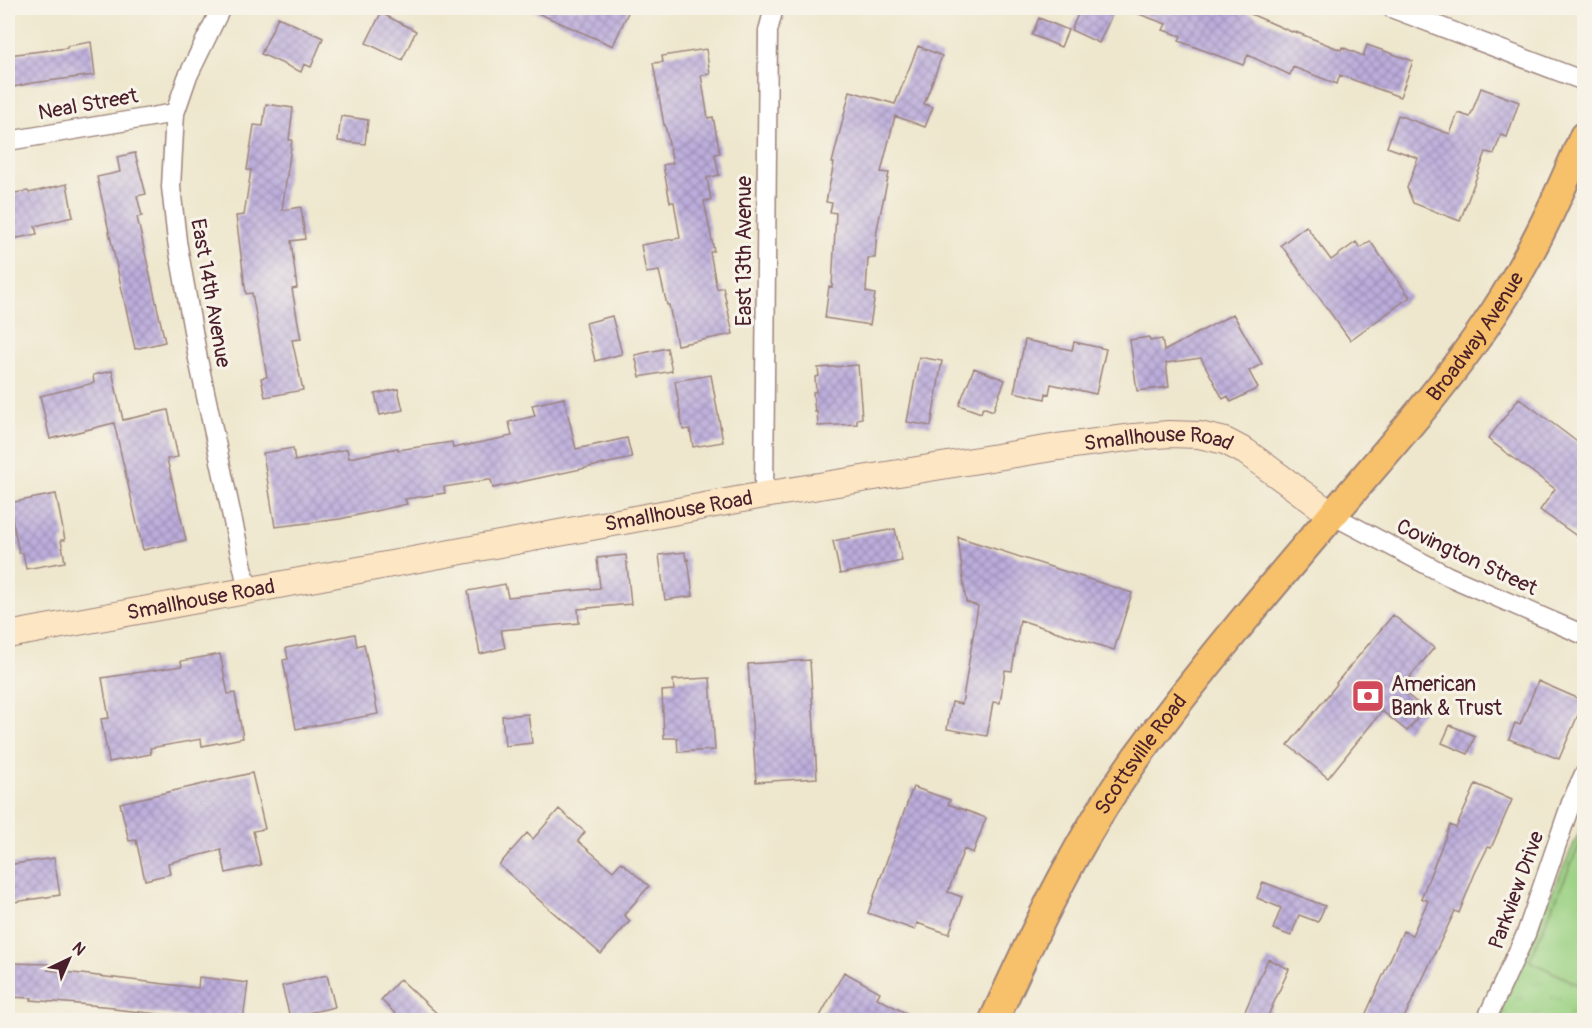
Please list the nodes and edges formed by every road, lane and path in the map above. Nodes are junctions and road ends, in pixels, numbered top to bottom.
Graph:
1 (220, 8) edge
2 (774, 8) edge
3 (1391, 8) edge
4 (1584, 81) edge
5 (175, 113) junction
6 (1584, 136) edge
7 (8, 141) edge
8 (764, 495) junction
9 (1332, 515) junction
10 (248, 591) junction
11 (8, 635) edge
12 (1584, 635) edge
13 (1584, 774) edge
14 (994, 1020) edge
15 (1486, 1020) edge

1 - 5 street, East 14th Avenue
2 - 8 street, East 13th Avenue
3 - 4 street
5 - 7 street, Neal Street
5 - 10 street, East 14th Avenue
6 - 9 main road, Broadway Avenue
8 - 9 street, Smallhouse Road
8 - 10 street, Smallhouse Road
9 - 12 street, Covington Street
9 - 14 main road, Scottsville Road
10 - 11 street, Smallhouse Road
13 - 15 street, Parkview Drive

